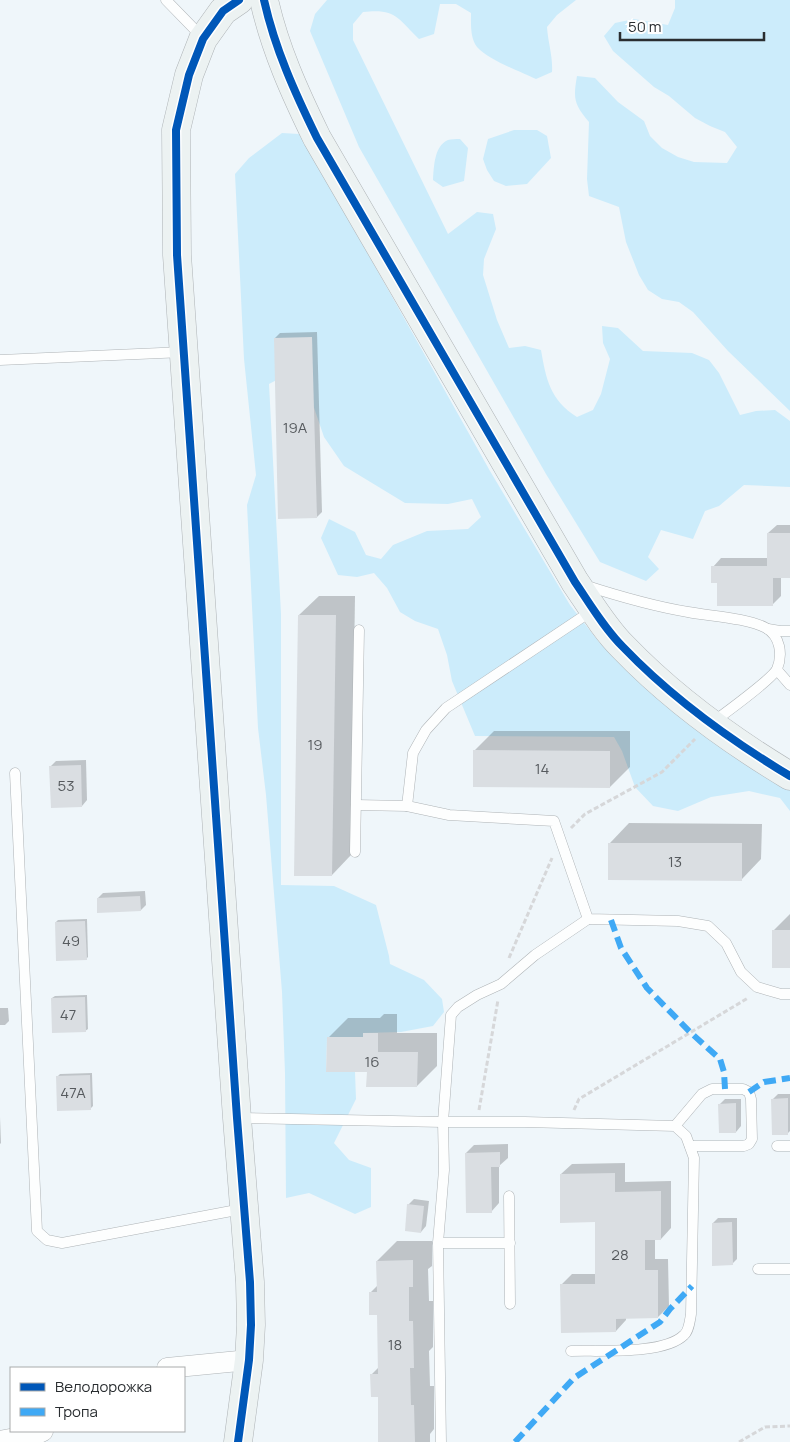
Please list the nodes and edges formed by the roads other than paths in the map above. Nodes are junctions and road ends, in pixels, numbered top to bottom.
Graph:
1 (166, 0) edge
2 (239, 0) edge
3 (264, 0) edge
4 (203, 39) junction
5 (184, 352) junction
6 (0, 360) edge
7 (575, 582) junction
8 (594, 610) junction
9 (767, 628) junction
10 (359, 630) dead end
11 (790, 631) edge
12 (777, 670) junction
13 (790, 685) edge
14 (712, 723) junction
15 (15, 773) dead end
16 (790, 776) edge
17 (356, 805) junction
18 (408, 806) junction
19 (356, 852) dead end
20 (588, 918) junction
21 (790, 994) edge
22 (237, 1118) junction
23 (443, 1122) junction
24 (675, 1126) junction
25 (690, 1146) junction
26 (777, 1146) dead end
27 (790, 1146) edge
28 (509, 1196) dead end
29 (244, 1209) junction
30 (510, 1242) junction
31 (438, 1244) junction
32 (790, 1269) edge
33 (758, 1270) dead end
34 (510, 1304) dead end
35 (571, 1351) dead end
36 (249, 1360) junction
37 (177, 1367) edge
38 (41, 1432) edge
39 (0, 1441) edge
40 (238, 1442) edge
41 (441, 1442) edge

1 - 4 lane
2 - 4 street
3 - 7 street
4 - 5 street
5 - 6 lane
5 - 22 street
7 - 8 street
7 - 9 lane
8 - 14 street
8 - 18 lane
9 - 11 lane
9 - 12 lane
10 - 17 lane
12 - 13 lane
12 - 14 lane
14 - 16 street
15 - 29 lane
17 - 18 lane
17 - 19 lane
18 - 20 lane
20 - 21 lane
20 - 23 lane
22 - 23 lane
22 - 29 street
23 - 24 lane
23 - 31 lane
24 - 25 lane
24 - 25 lane
25 - 35 lane
26 - 27 lane
28 - 30 lane
29 - 36 street
30 - 31 lane
30 - 34 lane
31 - 41 lane
32 - 33 lane
36 - 37 street
36 - 40 street
38 - 39 street

